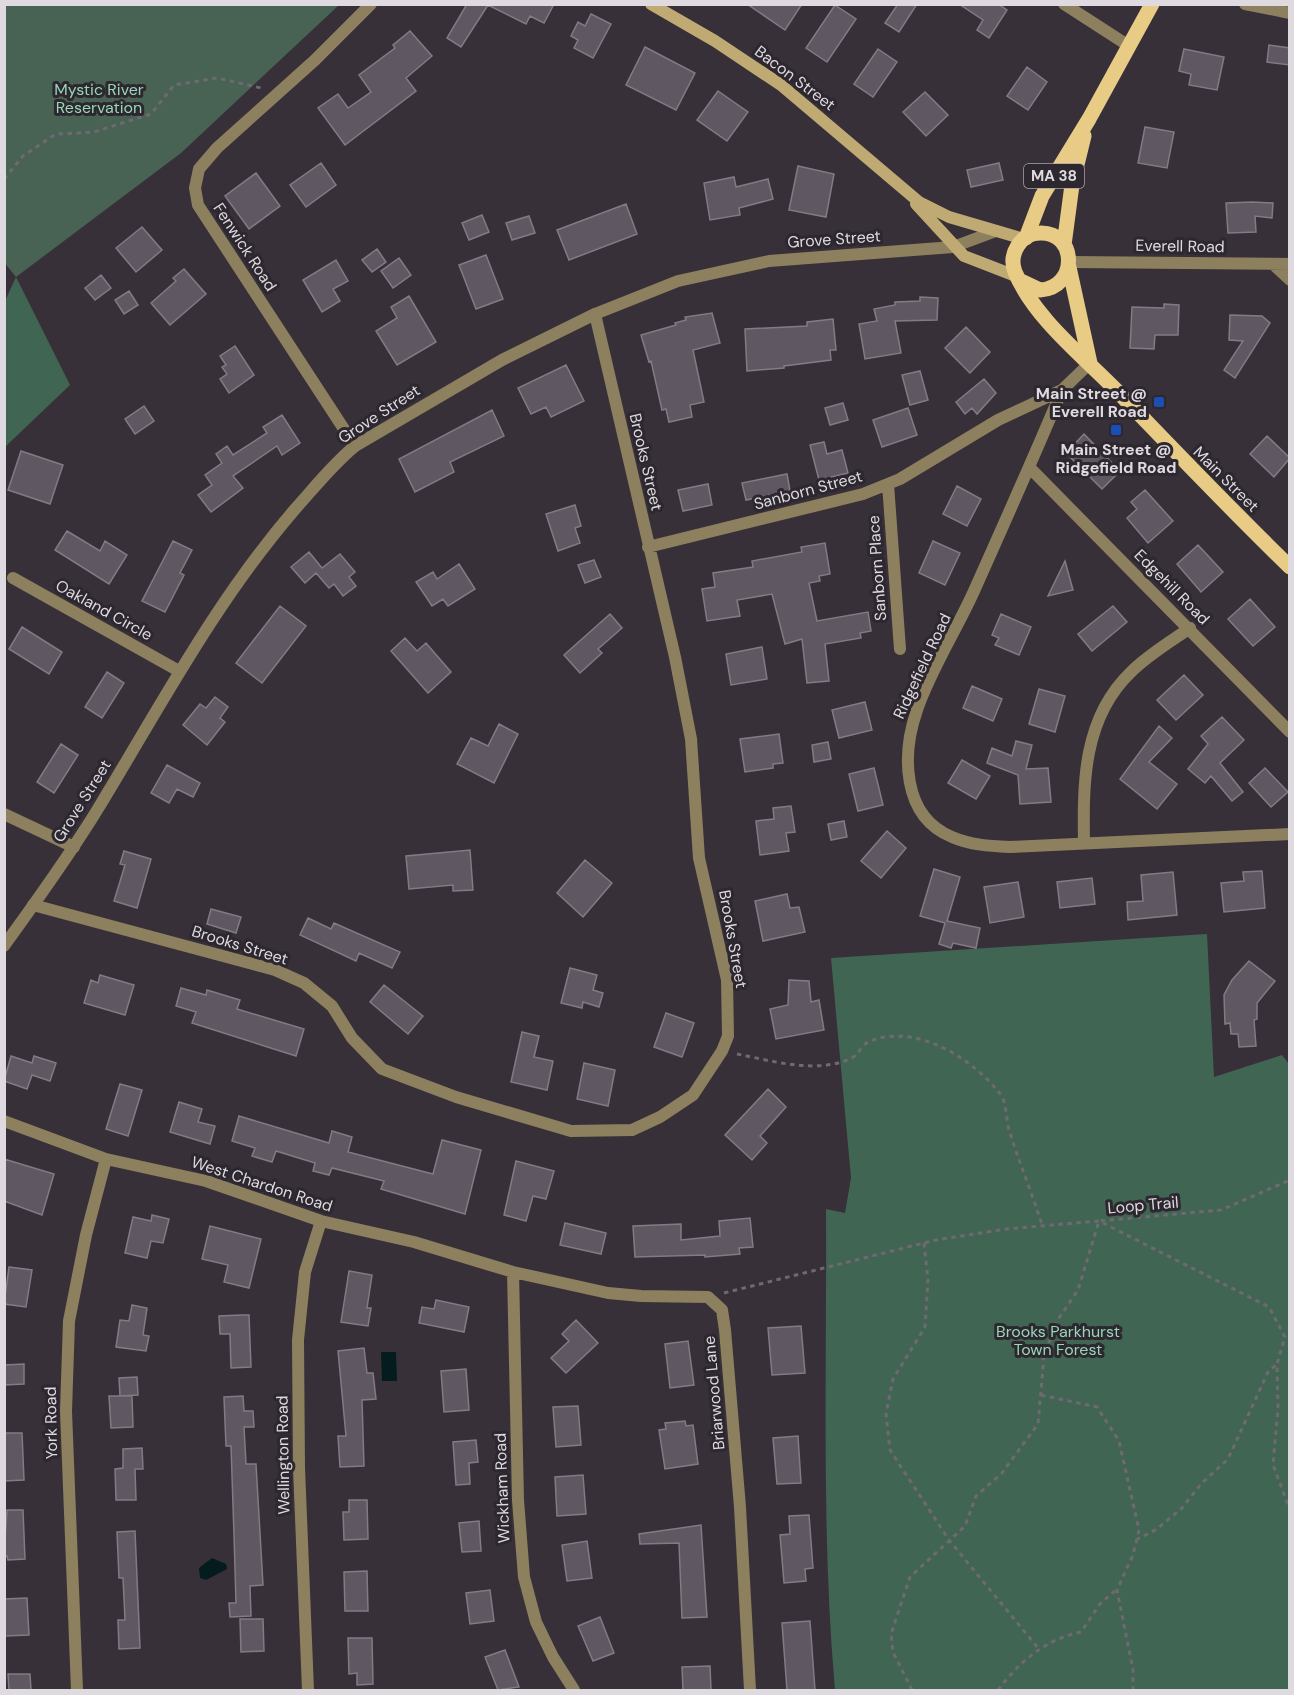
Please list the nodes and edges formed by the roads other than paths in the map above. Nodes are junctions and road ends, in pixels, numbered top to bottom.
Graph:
1 (371, 4) edge
2 (651, 4) edge
3 (1064, 4) edge
4 (1152, 4) edge
5 (1245, 4) edge
6 (1290, 13) edge
7 (1129, 46) junction
8 (1089, 119) junction
9 (908, 194) junction
10 (996, 231) junction
11 (1025, 238) junction
12 (1064, 245) junction
13 (953, 247) junction
14 (1069, 264) junction
15 (1273, 264) junction
16 (1290, 264) edge
17 (1019, 279) junction
18 (1290, 280) edge
19 (595, 314) junction
20 (1090, 363) junction
21 (1062, 390) junction
22 (355, 446) junction
23 (1030, 468) junction
24 (888, 484) junction
25 (648, 547) junction
26 (1290, 567) edge
27 (13, 578) dead end
28 (1190, 628) junction
29 (900, 649) dead end
30 (179, 671) junction
31 (1290, 732) edge
32 (4, 814) edge
33 (1290, 834) edge
34 (1084, 843) junction
35 (74, 847) junction
36 (33, 905) junction
37 (4, 946) edge
38 (4, 1121) edge
39 (106, 1159) junction
40 (321, 1221) junction
41 (513, 1272) junction
42 (77, 1690) edge
43 (308, 1690) edge
44 (574, 1690) edge
45 (750, 1690) edge

1 - 22 street, Fenwick Road
2 - 9 main road, Bacon Street
3 - 7 street
4 - 7 main road, MA 38
5 - 6 street
7 - 8 main road, MA 38
8 - 11 main road, MA 38
8 - 12 main road, MA 38
9 - 10 main road, Bacon Street
9 - 13 main road, Bacon Street
10 - 11 main road, Bacon Street
10 - 13 street, Grove Street
11 - 12 main road
11 - 17 main road, MA 38
12 - 14 main road, MA 38
13 - 17 main road, Bacon Street
13 - 19 street, Grove Street
14 - 15 street, Everell Road
14 - 17 main road
14 - 20 main road, MA 38
15 - 16 street, Everell Road
15 - 18 street
17 - 20 main road, Main Street
19 - 22 street, Grove Street
19 - 25 street, Brooks Street
20 - 21 street, Ridgefield Road
20 - 26 main road, Main Street
21 - 23 street, Ridgefield Road
21 - 24 street, Sanborn Street
22 - 30 street, Grove Street
23 - 28 street, Edgehill Road
23 - 34 street, Ridgefield Road
24 - 25 street, Sanborn Street
24 - 29 street, Sanborn Place
25 - 36 street, Brooks Street
27 - 30 street, Oakland Circle
28 - 31 street, Edgehill Road
28 - 34 street
30 - 35 street, Grove Street
32 - 35 street
33 - 34 street, Ridgefield Road
35 - 36 street, Grove Street
36 - 37 street, Grove Street
38 - 39 street, West Chardon Road
39 - 40 street, West Chardon Road
39 - 42 street, York Road
40 - 41 street, West Chardon Road
40 - 43 street, Wellington Road
41 - 44 street, Wickham Road
41 - 45 street, Briarwood Lane

